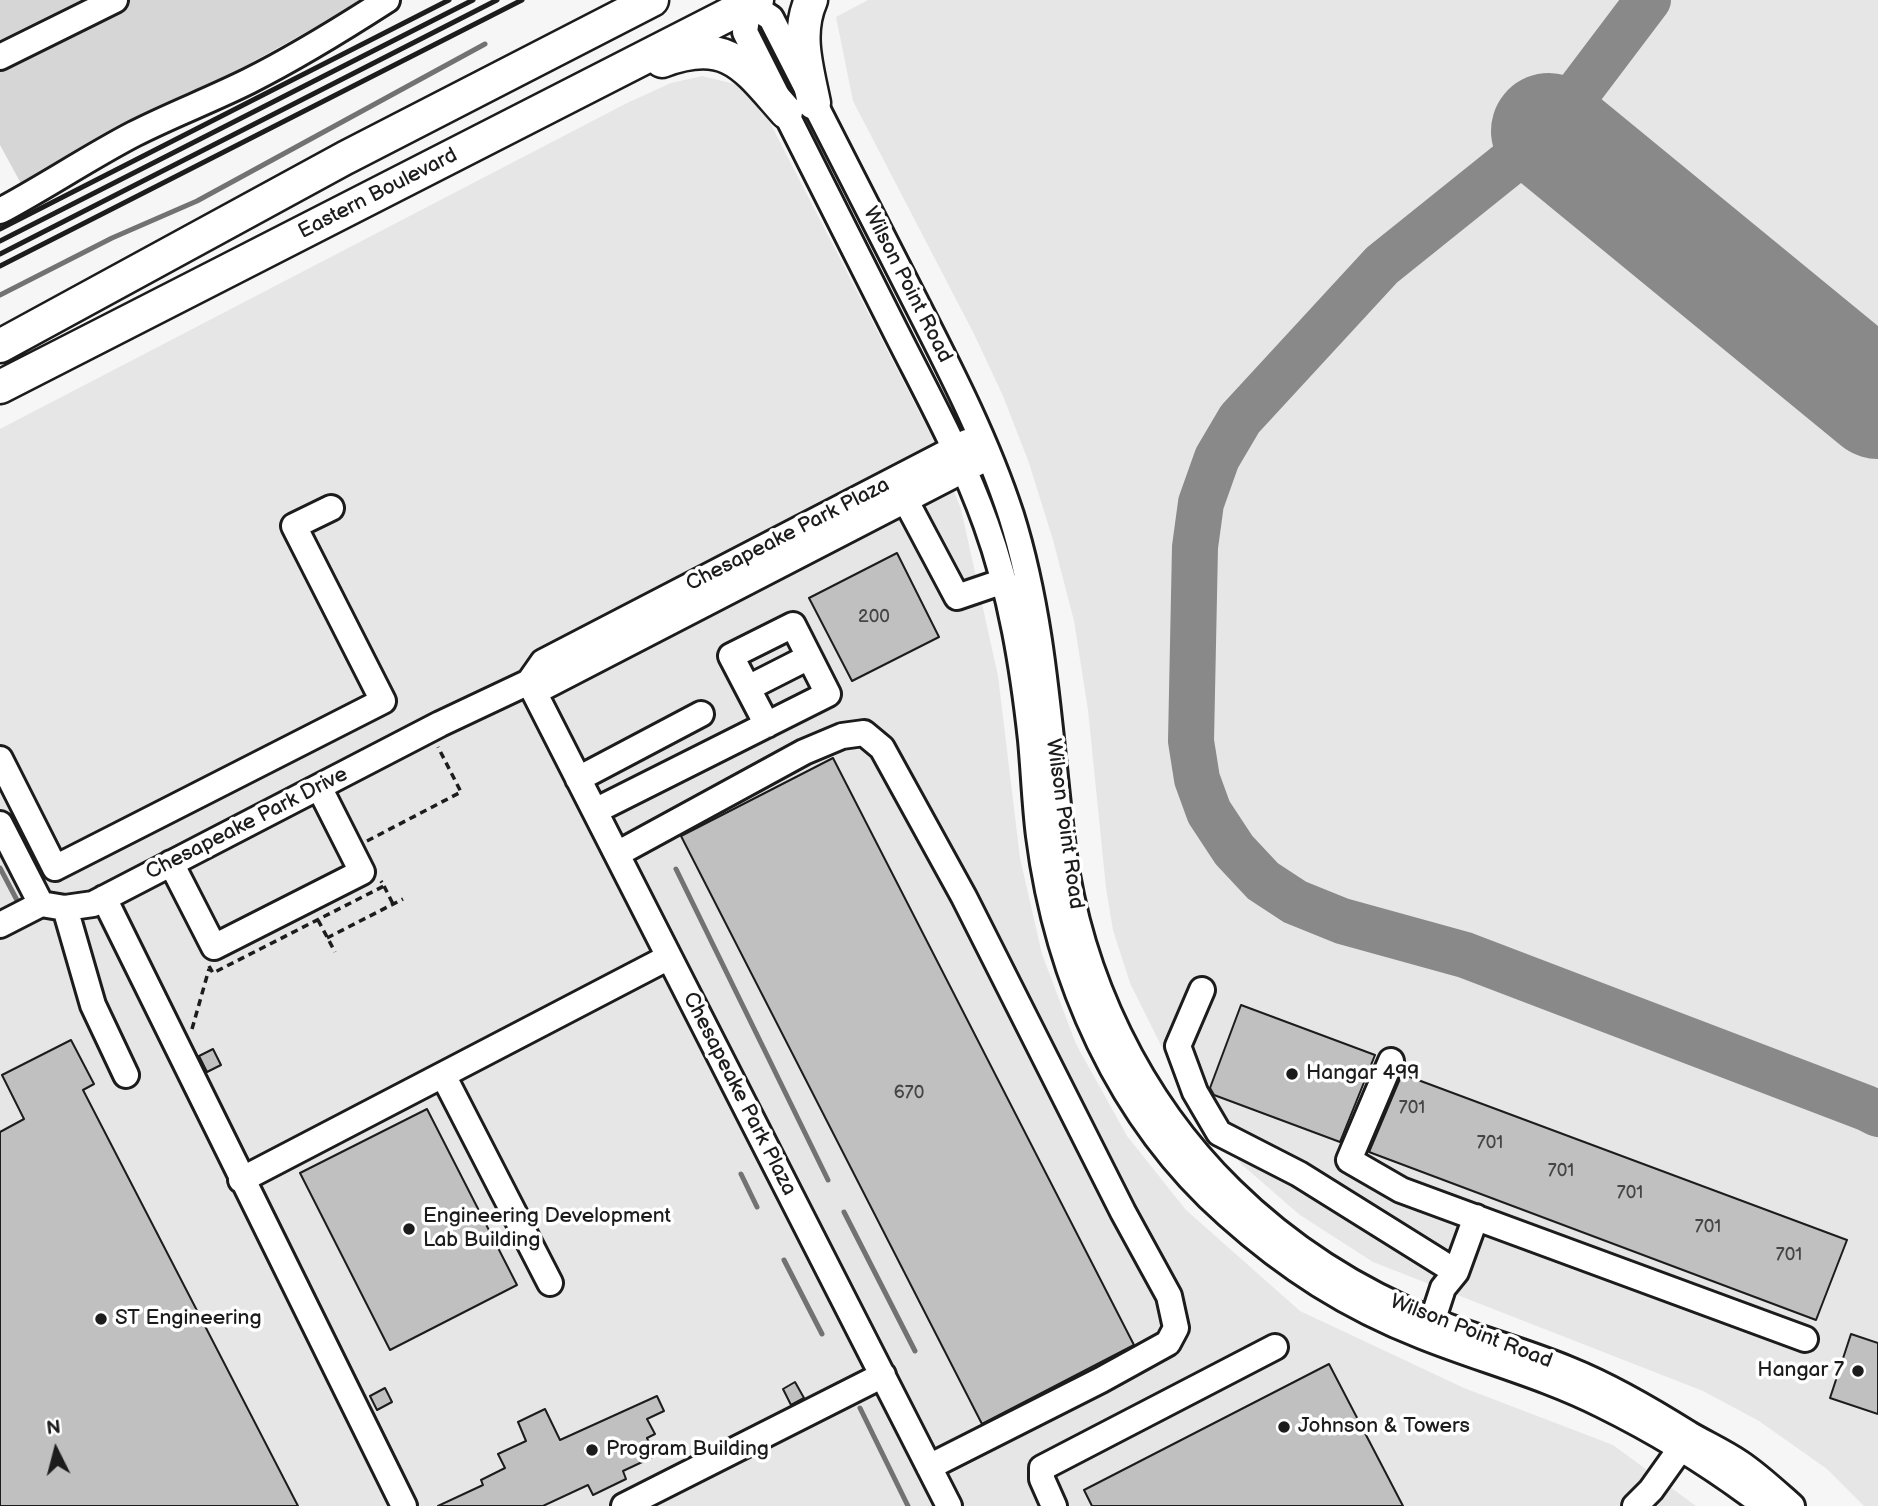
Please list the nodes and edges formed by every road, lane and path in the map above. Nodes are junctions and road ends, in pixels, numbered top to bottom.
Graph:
1 (115, 0) edge
2 (387, 0) edge
3 (652, 0) edge
4 (811, 0) edge
5 (750, 1) edge
6 (0, 57) edge
7 (569, 96) junction
8 (800, 108) junction
9 (0, 211) edge
10 (5, 345) edge
11 (0, 387) edge
12 (985, 446) junction
13 (960, 459) junction
14 (894, 480) junction
15 (906, 502) junction
16 (331, 508) dead end
17 (1004, 581) junction
18 (809, 657) junction
19 (529, 682) junction
20 (748, 688) junction
21 (701, 714) dead end
22 (766, 725) junction
23 (429, 730) junction
24 (0, 759) edge
25 (578, 779) junction
26 (319, 787) junction
27 (595, 811) junction
28 (0, 824) edge
29 (362, 844) dead end
30 (617, 854) junction
31 (171, 863) junction
32 (378, 876) dead end
33 (384, 886) junction
34 (104, 898) junction
35 (403, 899) dead end
36 (41, 904) junction
37 (393, 904) junction
38 (65, 908) junction
39 (318, 920) junction
40 (0, 925) edge
41 (327, 938) junction
42 (335, 952) dead end
43 (204, 955) dead end
44 (669, 957) junction
45 (210, 967) junction
46 (1202, 990) dead end
47 (183, 1061) junction
48 (1391, 1061) dead end
49 (126, 1074) dead end
50 (443, 1075) junction
51 (241, 1180) junction
52 (1476, 1217) junction
53 (1456, 1272) junction
54 (550, 1283) dead end
55 (1429, 1329) junction
56 (1804, 1339) dead end
57 (1275, 1347) dead end
58 (883, 1376) junction
59 (1686, 1442) junction
60 (929, 1467) junction
61 (404, 1506) edge
62 (624, 1506) edge
63 (950, 1506) edge
64 (1054, 1506) edge
65 (1635, 1506) edge
66 (1765, 1506) edge
67 (1792, 1506) edge

1 - 6 street
2 - 9 street
3 - 10 main road
4 - 8 main road
5 - 7 main road, Eastern Boulevard
5 - 8 street, Wilson Point Road
7 - 8 main road
7 - 11 main road, Eastern Boulevard
8 - 12 street, Wilson Point Road
8 - 13 street, Wilson Point Road
12 - 13 street, Chesapeake Park Plaza
12 - 55 street, Wilson Point Road
13 - 14 street, Chesapeake Park Plaza
13 - 15 street, Chesapeake Park Plaza
13 - 17 street, Wilson Point Road
14 - 15 street
14 - 19 street, Chesapeake Park Plaza
15 - 17 street
15 - 19 street, Chesapeake Park Plaza
16 - 24 street
17 - 55 street, Wilson Point Road
18 - 20 street
18 - 20 street
18 - 22 street
19 - 23 street, Chesapeake Park Drive
19 - 25 street, Chesapeake Park Plaza
20 - 22 street
21 - 25 street
22 - 27 street
23 - 26 street, Chesapeake Park Drive
23 - 29 path
25 - 27 street, Chesapeake Park Plaza
26 - 31 street, Chesapeake Park Drive
26 - 31 street
27 - 30 street, Chesapeake Park Plaza
28 - 36 street
30 - 44 street, Chesapeake Park Plaza
30 - 60 street
31 - 34 street, Chesapeake Park Drive
32 - 33 path
33 - 37 path
33 - 39 path
34 - 38 street, Chesapeake Park Drive
34 - 47 street
35 - 37 path
36 - 38 street, Chesapeake Park Drive
36 - 40 street
37 - 41 path
38 - 49 street
39 - 41 path
39 - 45 path
41 - 42 path
43 - 45 path
44 - 50 street
44 - 58 street, Chesapeake Park Plaza
45 - 47 path
46 - 53 street
47 - 51 street
48 - 52 street
50 - 51 street
50 - 54 street
51 - 61 street
52 - 53 street
52 - 56 street
53 - 55 street
55 - 59 street, Wilson Point Road
57 - 64 street
58 - 60 street, Chesapeake Park Plaza
58 - 62 street
59 - 65 street
59 - 66 street, Wilson Point Road
59 - 67 street, Wilson Point Road
60 - 63 street, Chesapeake Park Plaza

